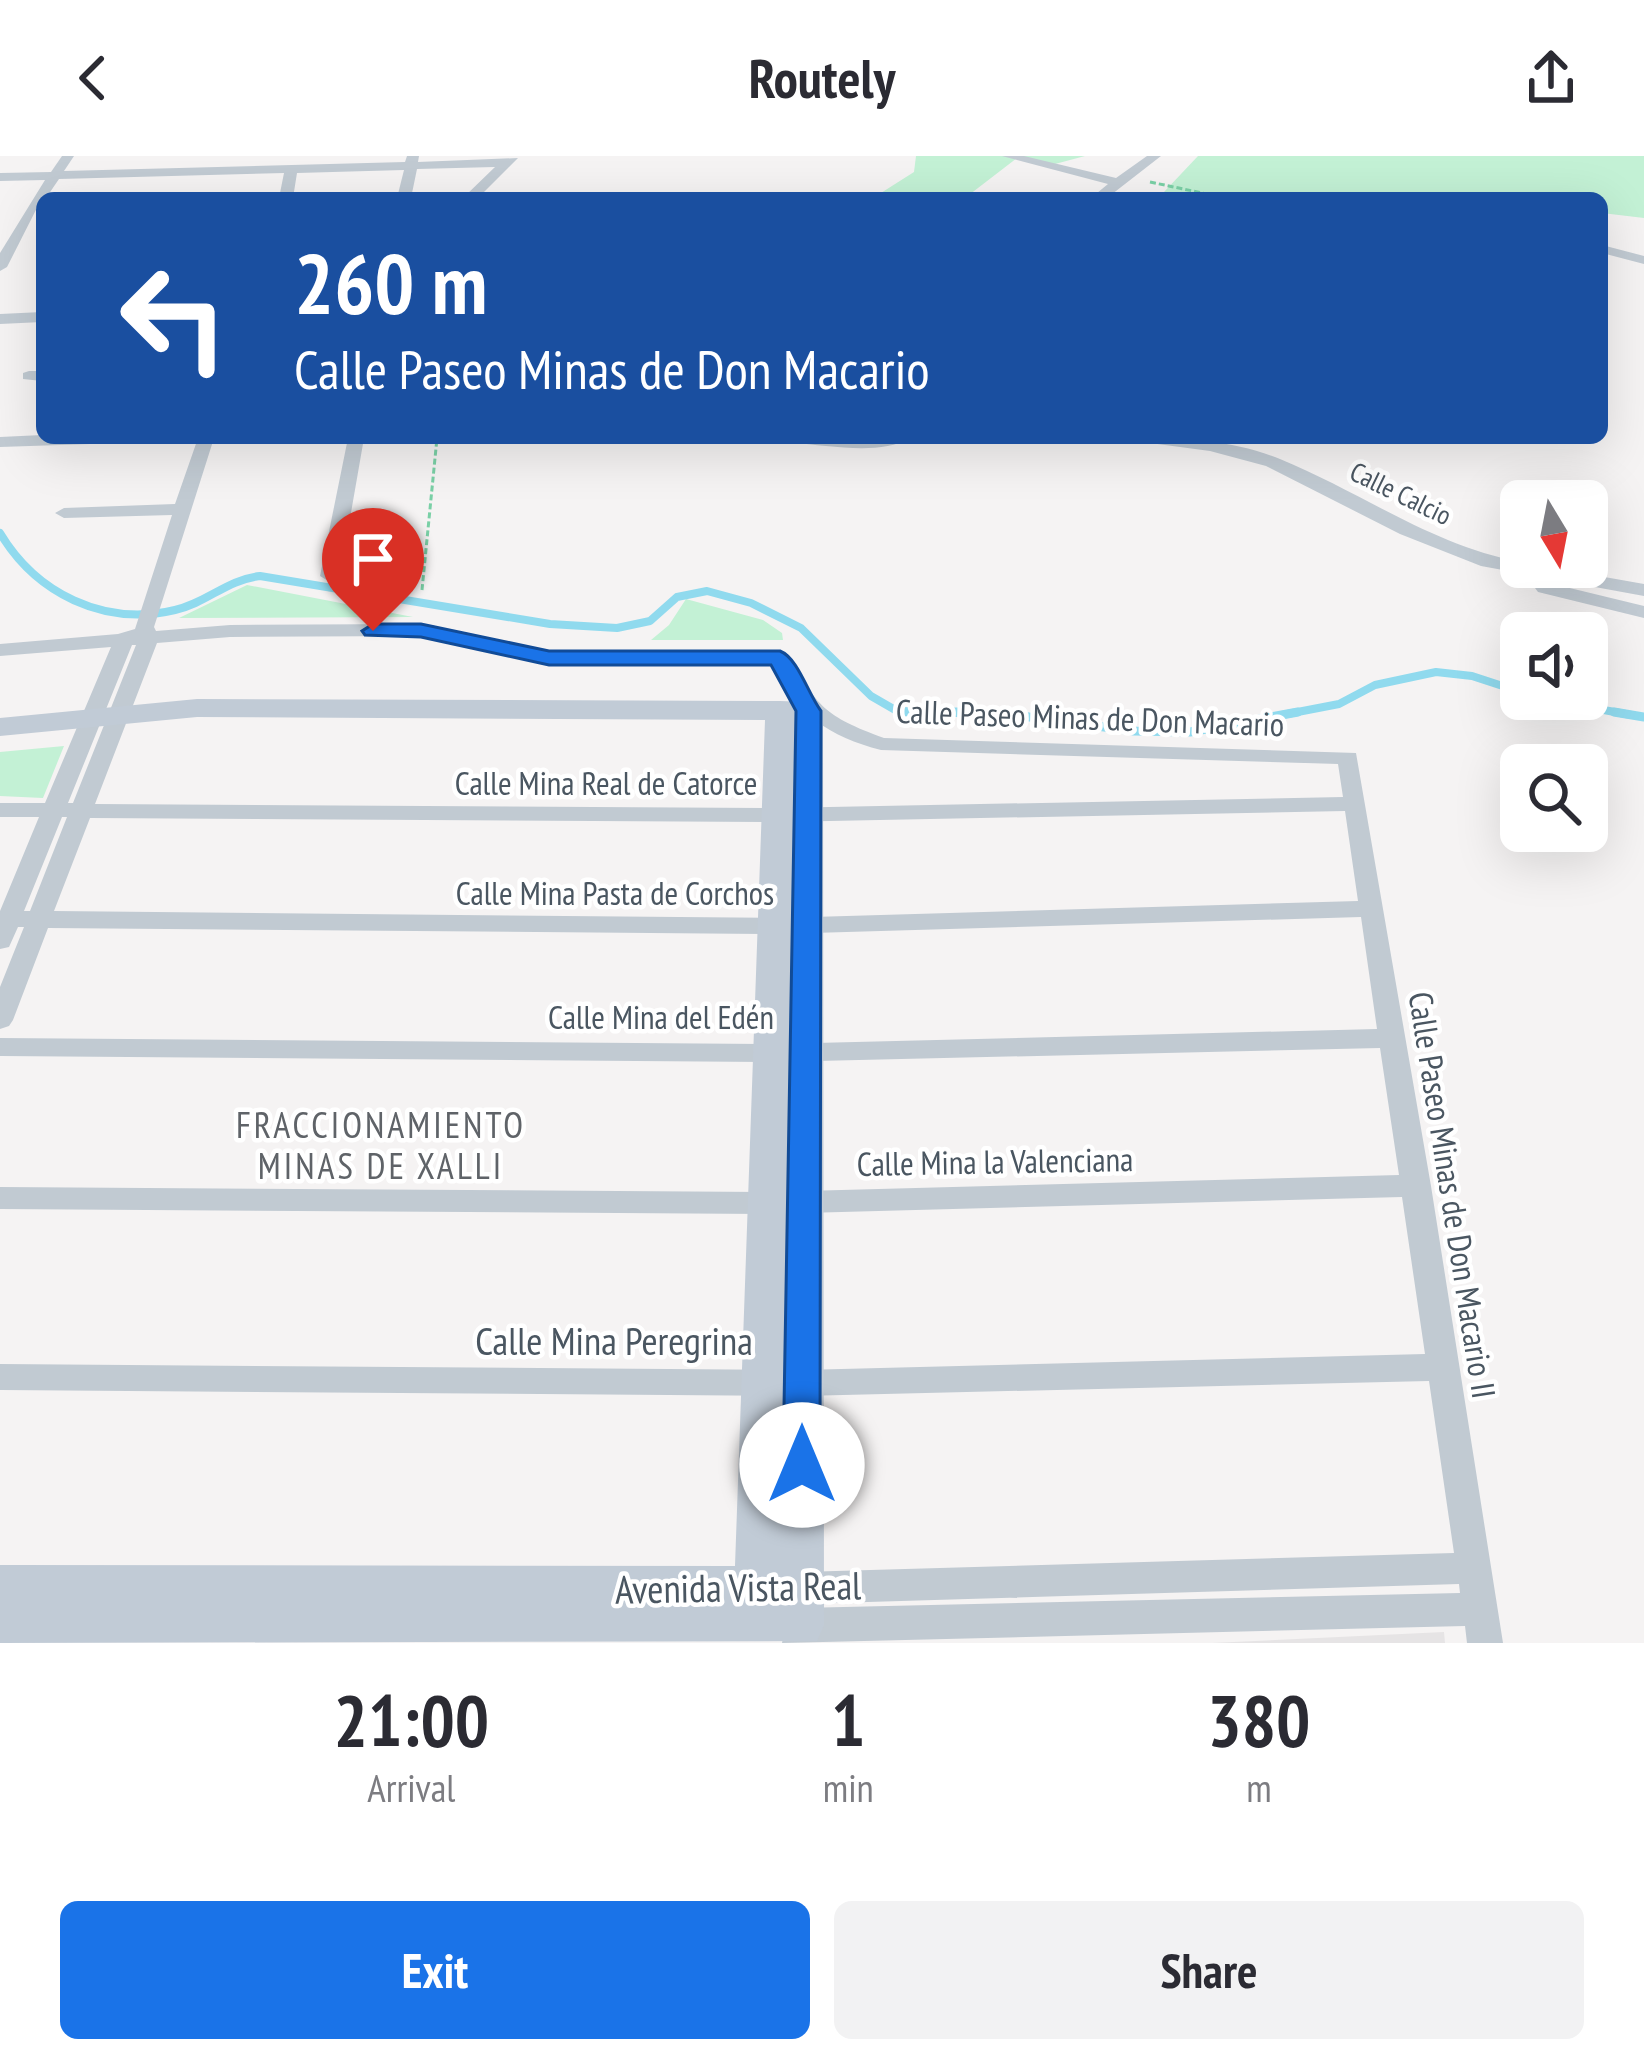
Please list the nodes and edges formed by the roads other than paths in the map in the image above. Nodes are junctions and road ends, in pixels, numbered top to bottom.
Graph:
1 (68, 156) edge
2 (153, 156) edge
3 (1008, 156) edge
4 (1155, 156) edge
5 (510, 159) edge
6 (317, 161) edge
7 (411, 161) edge
8 (231, 163) edge
9 (291, 167) junction
10 (145, 172) junction
11 (55, 175) junction
12 (0, 177) edge
13 (1121, 179) junction
14 (43, 192) edge
15 (287, 192) edge
16 (405, 192) edge
17 (476, 192) edge
18 (1105, 192) edge
19 (36, 203) edge
20 (36, 221) edge
21 (0, 222) edge
22 (23, 222) junction
23 (1608, 251) edge
24 (1644, 260) edge
25 (0, 267) edge
26 (36, 317) edge
27 (0, 319) edge
28 (36, 441) edge
29 (0, 442) edge
30 (204, 444) edge
31 (355, 444) edge
32 (1196, 444) edge
33 (183, 509) junction
34 (64, 513) dead end
35 (1488, 562) junction
36 (330, 576) dead end
37 (1644, 590) edge
38 (1644, 612) edge
39 (143, 626) junction
40 (0, 650) edge
41 (800, 715) junction
42 (102, 725) junction
43 (0, 728) edge
44 (0, 742) edge
45 (1348, 758) joint
46 (1355, 804) junction
47 (0, 810) edge
48 (53, 811) junction
49 (82, 812) junction
50 (793, 815) junction
51 (1373, 909) junction
52 (39, 920) junction
53 (3, 926) edge
54 (793, 926) junction
55 (0, 1020) edge
56 (1393, 1038) junction
57 (0, 1048) edge
58 (791, 1053) junction
59 (1417, 1186) junction
60 (0, 1198) edge
61 (786, 1202) junction
62 (1443, 1367) junction
63 (0, 1377) edge
64 (760, 1383) junction
65 (802, 1383) junction
66 (1475, 1568) junction
67 (1110, 1578) junction
68 (0, 1587) edge
69 (258, 1606) junction
70 (1115, 1618) junction
71 (778, 1619) edge
72 (0, 1623) edge
73 (1483, 1626) edge

1 - 11 street
2 - 10 street
3 - 13 street
4 - 13 street
5 - 7 street
5 - 17 street
6 - 7 street
6 - 9 street
7 - 16 street
8 - 9 street
8 - 10 street
9 - 15 street
10 - 11 street
11 - 12 street
11 - 14 street
13 - 18 street
19 - 22 street
20 - 22 street
21 - 22 street
22 - 25 street
23 - 24 street
26 - 27 street
28 - 29 street
30 - 33 street
31 - 36 street
32 - 35 street, Calle Calcio
33 - 34 street
33 - 39 street
35 - 37 street
35 - 38 street
39 - 40 street
39 - 41 street
39 - 42 street
41 - 42 street
41 - 45 street, Calle Paseo Minas de Don Macario
41 - 50 street
42 - 43 street
42 - 44 street
42 - 48 street
42 - 49 street
45 - 46 street, Calle Paseo Minas de Don Macario II
46 - 50 street, Calle Mina Real de Catorce
46 - 51 street, Calle Paseo Minas de Don Macario II
47 - 48 street, Calle Mina Real de Catorce
48 - 49 street, Calle Mina Real de Catorce
48 - 53 street
49 - 50 street, Calle Mina Real de Catorce
49 - 52 street
50 - 54 street
51 - 54 street, Calle Mina Pasta de Corchos
51 - 56 street, Calle Paseo Minas de Don Macario II
52 - 53 street, Calle Mina Pasta de Corchos
52 - 54 street, Calle Mina Pasta de Corchos
52 - 55 street
54 - 58 street
56 - 58 street, Calle Mina del Edén
56 - 59 street, Calle Paseo Minas de Don Macario II
57 - 58 street, Calle Mina del Edén
58 - 61 street
59 - 61 street, Calle Mina la Valenciana
59 - 62 street, Calle Paseo Minas de Don Macario II
60 - 61 street, Calle Mina la Valenciana
61 - 64 street
61 - 65 street
62 - 65 street, Calle Mina Peregrina
62 - 66 street, Calle Paseo Minas de Don Macario II
63 - 64 street, Calle Mina Peregrina
64 - 65 street, Calle Mina Peregrina
64 - 71 street
65 - 71 street
66 - 67 street, Avenida Vista Real
66 - 73 street, Calle Paseo Minas de Don Macario II
67 - 70 street
67 - 71 street, Avenida Vista Real
68 - 69 street, Avenida Vista Real
69 - 71 street, Avenida Vista Real
69 - 72 street, Avenida Vista Real
70 - 71 street, Avenida Vista Real
70 - 73 street, Avenida Vista Real

